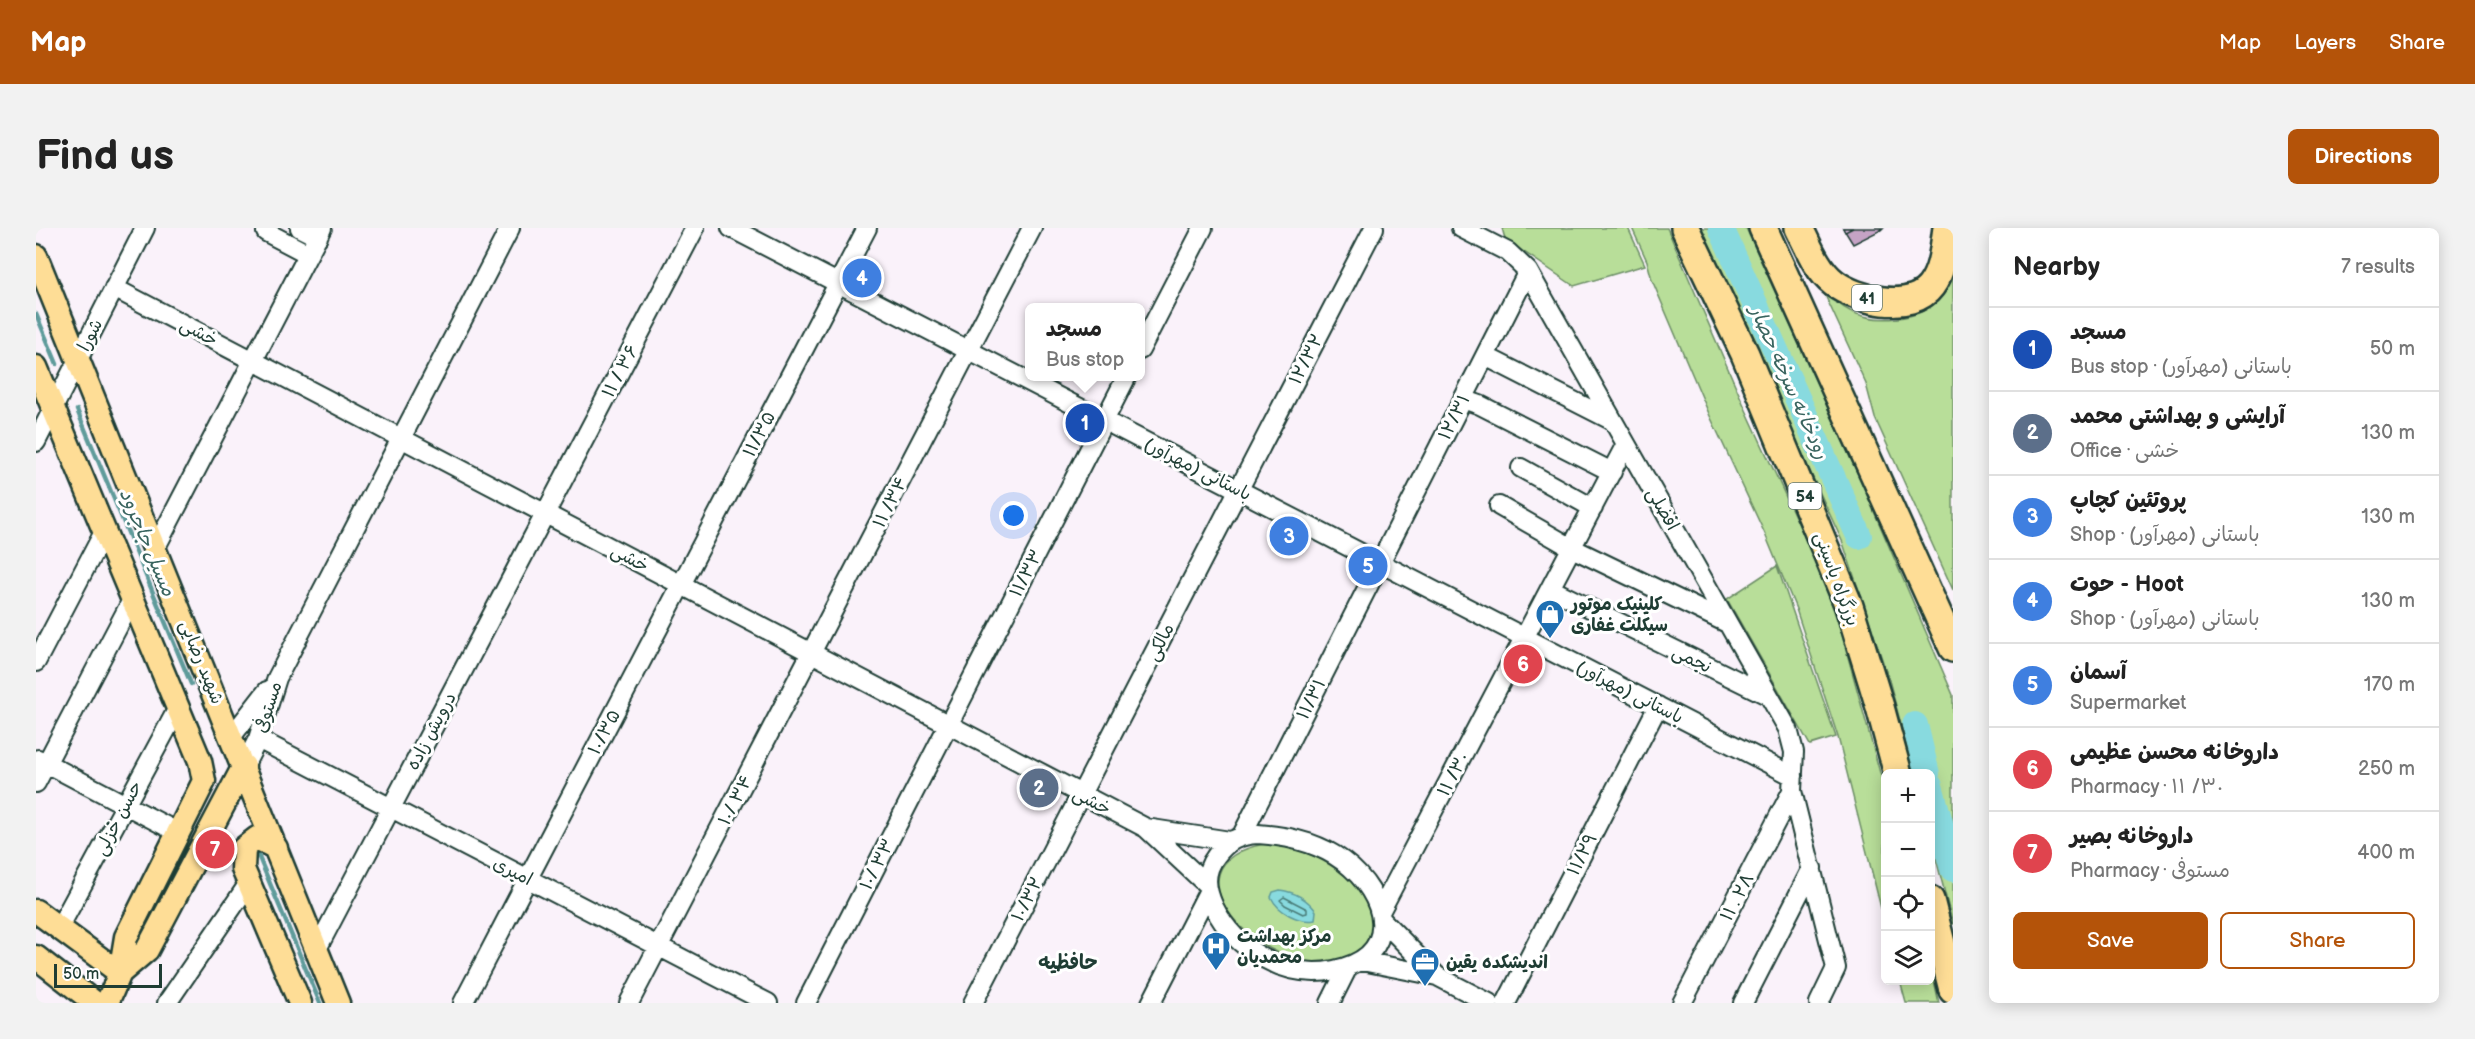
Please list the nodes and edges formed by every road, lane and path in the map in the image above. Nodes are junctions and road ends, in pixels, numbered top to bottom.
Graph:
1 (145, 228) edge
2 (300, 228) edge
3 (510, 228) edge
4 (694, 228) edge
5 (731, 228) edge
6 (867, 228) edge
7 (1032, 228) edge
8 (1203, 228) edge
9 (1374, 228) edge
10 (1461, 228) edge
11 (1685, 228) edge
12 (1763, 228) edge
13 (1799, 228) edge
14 (1947, 228) edge
15 (266, 232) dead end
16 (320, 232) edge
17 (309, 254) junction
18 (36, 256) edge
19 (1528, 271) junction
20 (838, 283) junction
21 (114, 288) junction
22 (1145, 340) edge
23 (968, 350) junction
24 (1485, 356) junction
25 (77, 360) junction
26 (253, 360) junction
27 (37, 374) edge
28 (1025, 380) edge
29 (1027, 381) edge
30 (1124, 381) edge
31 (1463, 399) junction
32 (52, 409) junction
33 (1104, 421) junction
34 (1613, 421) junction
35 (401, 438) junction
36 (36, 442) edge
37 (1626, 444) junction
38 (1521, 468) dead end
39 (1612, 472) junction
40 (1239, 490) junction
41 (1499, 506) dead end
42 (1593, 508) junction
43 (545, 514) junction
44 (104, 532) junction
45 (1572, 548) junction
46 (155, 549) junction
47 (1380, 563) junction
48 (681, 585) junction
49 (1551, 589) junction
50 (132, 600) junction
51 (1727, 623) junction
52 (1526, 638) junction
53 (1951, 638) edge
54 (811, 654) junction
55 (36, 662) edge
56 (277, 678) junction
57 (1769, 696) junction
58 (1658, 706) junction
59 (178, 708) junction
60 (948, 725) junction
61 (232, 736) junction
62 (258, 739) junction
63 (41, 761) edge
64 (244, 766) junction
65 (1897, 769) edge
66 (36, 783) edge
67 (1793, 783) junction
68 (1080, 795) junction
69 (125, 805) junction
70 (391, 808) junction
71 (1146, 828) junction
72 (179, 833) junction
73 (1236, 838) junction
74 (276, 848) junction
75 (1812, 868) junction
76 (528, 878) junction
77 (249, 883) junction
78 (1207, 888) junction
79 (36, 911) edge
80 (1382, 916) junction
81 (1935, 920) edge
82 (59, 928) junction
83 (659, 946) junction
84 (317, 949) junction
85 (36, 957) edge
86 (1355, 964) junction
87 (120, 972) junction
88 (1437, 976) junction
89 (1953, 990) edge
90 (299, 1002) edge
91 (95, 1003) edge
92 (107, 1003) edge
93 (167, 1003) edge
94 (338, 1003) edge
95 (463, 1003) edge
96 (629, 1003) edge
97 (768, 1003) edge
98 (806, 1003) edge
99 (973, 1003) edge
100 (1151, 1003) edge
101 (1330, 1003) edge
102 (1489, 1003) edge
103 (1506, 1003) edge
104 (1682, 1003) edge
105 (1743, 1003) edge
106 (1819, 1003) edge

1 - 21 street, شورا
2 - 16 street
3 - 35 street, مستوفی
4 - 43 street, ۱۱ / ۳۶
5 - 20 street, باستانی (مهرآور)
6 - 20 street, ۱۱/۳۵
7 - 23 street, ۱۱ /۳۴
8 - 22 street
9 - 40 street, ۱۲/۳۲
10 - 19 street, افضلی
11 - 65 highway, بزرگراه یاسینی / 54
12 - 53 highway
13 - 14 highway, 41
15 - 17 street
16 - 17 street
17 - 26 street
18 - 25 main road, شهید رضایی
19 - 24 street, ۱۲/۳۱
19 - 34 street, افضلی
20 - 23 street, باستانی (مهرآور)
20 - 48 street, ۱۱/۳۵
21 - 25 street, شورا
21 - 26 street, خشی
23 - 28 street, باستانی (مهرآور)
23 - 54 street, ۱۱ /۳۴
24 - 31 street, ۱۲/۳۱
24 - 34 street
25 - 32 street, شورا
25 - 46 main road, شهید رضایی
26 - 35 street, خشی
26 - 46 street
27 - 32 main road
29 - 33 street, باستانی (مهرآور)
30 - 33 street, ۱۱/۳۳
31 - 39 street
31 - 47 street, ۱۲/۳۱
32 - 36 street, شورا
32 - 44 main road
33 - 40 street, باستانی (مهرآور)
33 - 60 street, ۱۱/۳۳
34 - 37 street, افضلی
35 - 43 street, خشی
35 - 56 street, مستوفی
37 - 39 street, ۱۱ /۳۰
37 - 51 street, افضلی
38 - 42 street
39 - 42 street, ۱۱ /۳۰
40 - 47 street, باستانی (مهرآور)
40 - 68 street, مالکی
41 - 45 street
42 - 45 street, ۱۱ /۳۰
43 - 48 street, خشی
43 - 70 street, درویش زاده
44 - 50 main road
44 - 55 street
45 - 49 street, ۱۱ /۳۰
45 - 51 street
46 - 61 main road, شهید رضایی
47 - 52 street, باستانی (مهرآور)
47 - 73 street, ۱۱/۳۱
48 - 54 street, خشی
48 - 76 street, ۱۰/۳۵
49 - 52 street, ۱۱ /۳۰
49 - 57 street, نجمی
50 - 59 main road
50 - 63 street
51 - 57 street, افضلی
52 - 58 street, باستانی (مهرآور)
52 - 80 street, ۱۱ /۳۰
54 - 60 street, خشی
54 - 83 street, ۱۰/ ۳۴
56 - 61 street
56 - 62 street, مستوفی
57 - 67 street, افضلی
58 - 67 street, باستانی (مهرآور)
58 - 103 street, ۱۱/۲۹
59 - 69 street, حسن خزلی
59 - 72 main road
60 - 68 street, خشی
60 - 98 street, ۱۰/ ۳۳
61 - 64 main road, شهید رضایی
62 - 64 street, مستوفی
62 - 70 street, امیری
63 - 66 street
63 - 69 street
64 - 74 main road, شهید رضایی
64 - 87 main road, مستوفی
67 - 75 street, افضلی
67 - 104 street, ۱۱ . ۲۸
68 - 71 street, خشی
68 - 99 street, ۱۰/۳۲
69 - 72 street
69 - 82 street, حسن خزلی
70 - 76 street, امیری
70 - 84 street, درویش زاده
71 - 73 street, خشی
71 - 78 street, خشی
72 - 87 main road
73 - 78 street
73 - 80 street
74 - 77 main road
74 - 84 main road, شهید رضایی
75 - 105 street
75 - 106 street, افضلی
76 - 83 street, امیری
76 - 95 street, ۱۰/۳۵
77 - 90 main road
77 - 93 street
78 - 86 street
78 - 100 street
79 - 82 main road
80 - 86 street
80 - 88 street
81 - 89 highway
82 - 87 main road
83 - 96 street, ۱۰/ ۳۴
83 - 97 street, امیری
84 - 94 main road, شهید رضایی
85 - 91 main road
86 - 88 street
86 - 101 street
87 - 92 main road
88 - 102 street

